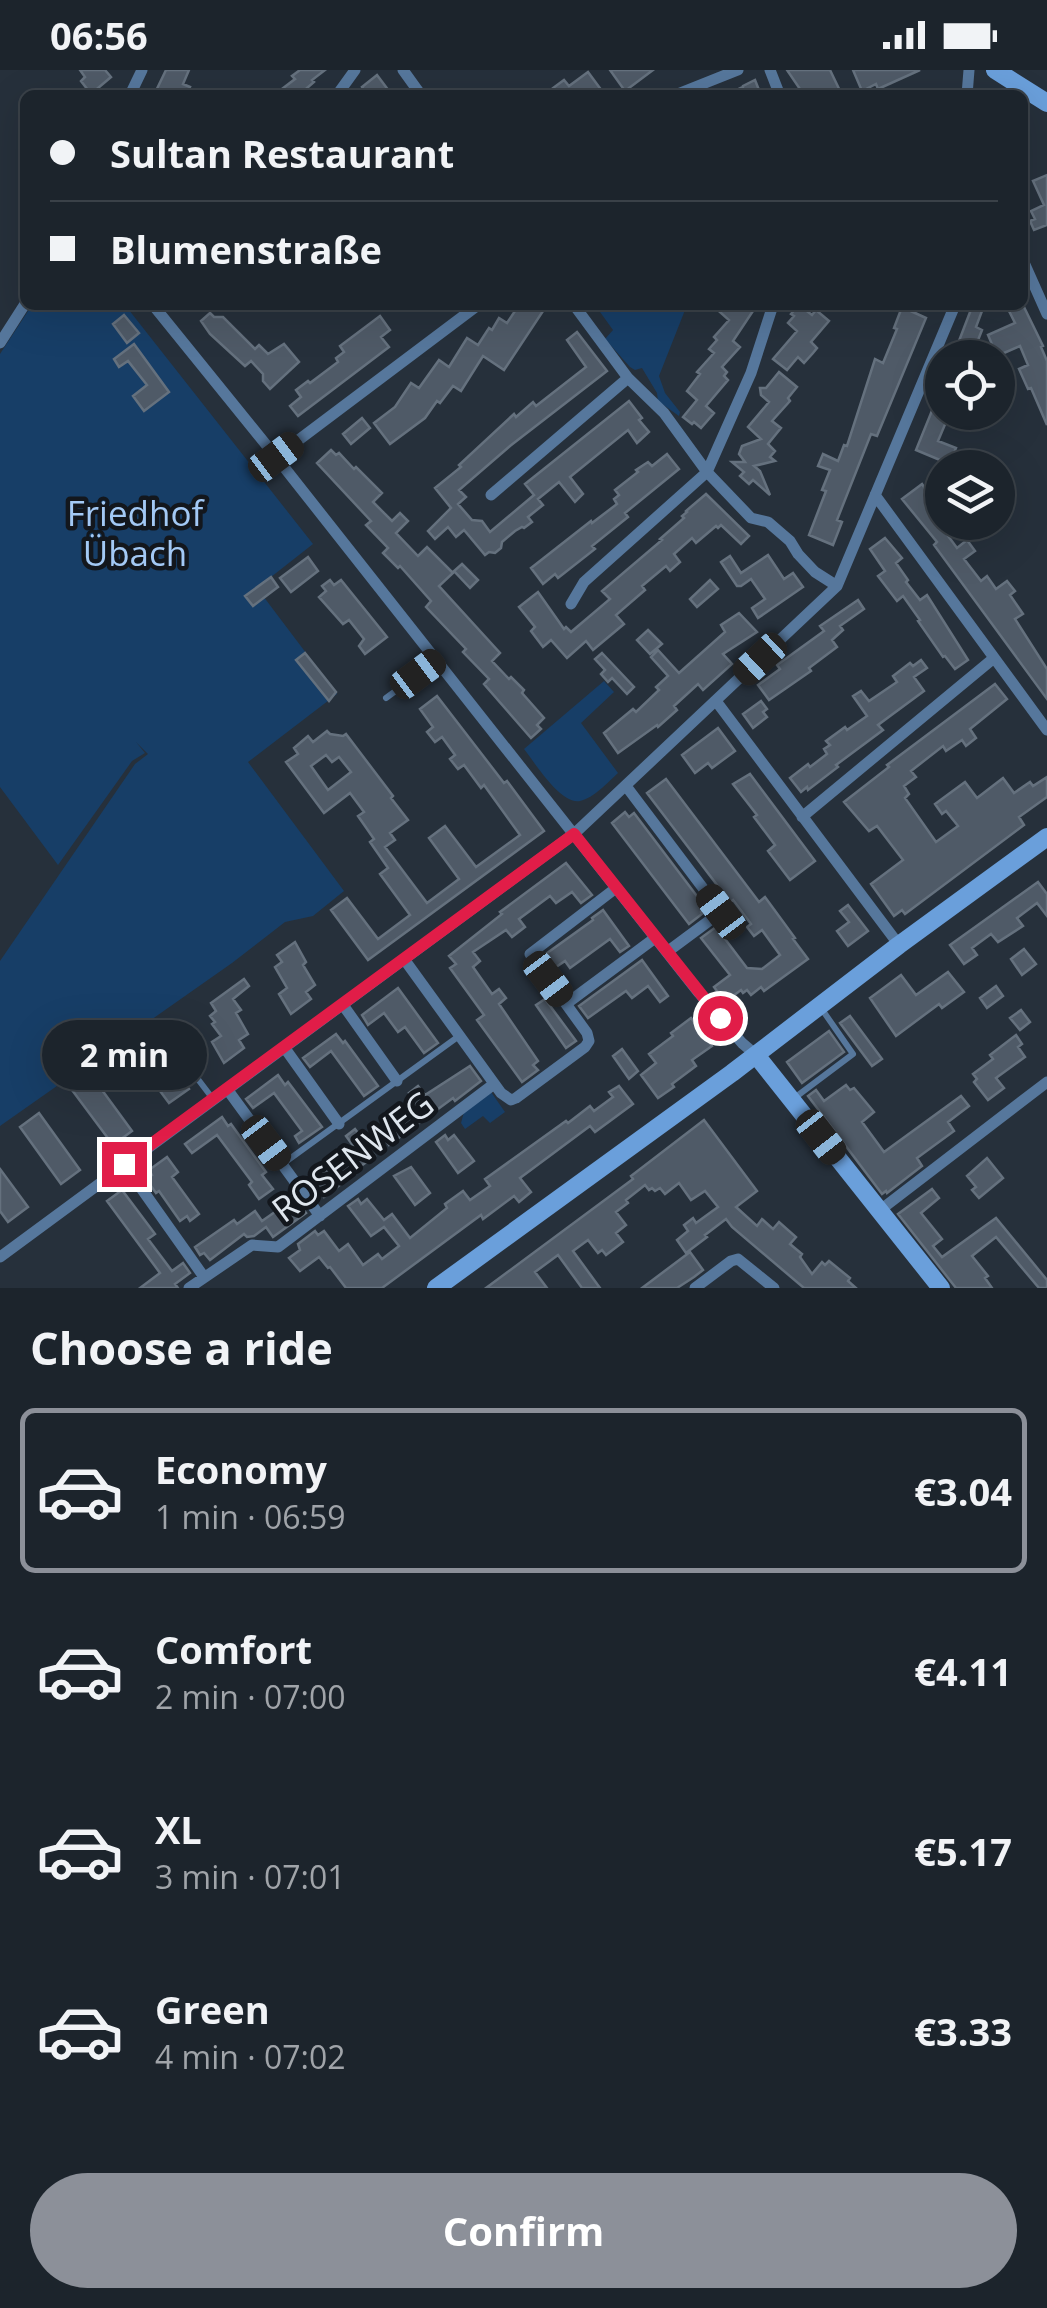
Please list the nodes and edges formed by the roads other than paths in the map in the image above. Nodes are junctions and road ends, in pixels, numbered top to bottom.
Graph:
1 (403, 70) edge
2 (738, 70) edge
3 (995, 70) edge
4 (418, 90) edge
5 (688, 90) edge
6 (1028, 90) edge
7 (1028, 271) edge
8 (21, 310) edge
9 (157, 310) edge
10 (471, 310) edge
11 (578, 310) edge
12 (770, 310) edge
13 (953, 310) edge
14 (1047, 314) edge
15 (0, 343) edge
16 (628, 378) junction
17 (276, 457) junction
18 (707, 472) junction
19 (492, 495) dead end
20 (874, 496) junction
21 (837, 586) junction
22 (572, 604) dead end
23 (994, 658) junction
24 (437, 660) junction
25 (386, 698) dead end
26 (716, 701) junction
27 (1047, 730) edge
28 (626, 786) junction
29 (802, 817) junction
30 (574, 834) junction
31 (1047, 837) edge
32 (616, 888) junction
33 (655, 938) junction
34 (899, 945) junction
35 (667, 952) junction
36 (404, 960) junction
37 (566, 1004) junction
38 (343, 1005) junction
39 (820, 1006) junction
40 (459, 1036) junction
41 (284, 1047) junction
42 (178, 1053) dead end
43 (756, 1055) junction
44 (397, 1081) junction
45 (1047, 1082) edge
46 (494, 1084) junction
47 (227, 1089) junction
48 (214, 1099) junction
49 (792, 1100) junction
50 (339, 1124) junction
51 (124, 1164) junction
52 (283, 1164) junction
53 (879, 1211) junction
54 (320, 1216) junction
55 (0, 1257) edge
56 (204, 1277) junction
57 (189, 1288) edge
58 (436, 1288) edge
59 (695, 1288) edge
60 (774, 1288) edge
61 (941, 1288) edge

1 - 4 street
2 - 5 street
3 - 6 main road
7 - 14 street
8 - 15 street
9 - 17 street
10 - 17 street
11 - 16 street
12 - 18 street
13 - 20 street
16 - 18 street
16 - 19 street
17 - 24 street
18 - 21 street
18 - 22 street
20 - 21 street
20 - 23 street
21 - 26 street
23 - 27 street
23 - 29 street
24 - 25 lane
24 - 30 street
26 - 28 street
26 - 29 street
28 - 30 street
28 - 35 street
29 - 34 street
30 - 32 street
30 - 36 street
31 - 34 main road
32 - 33 street
32 - 37 street
33 - 35 street
33 - 37 street
34 - 39 main road
35 - 43 street
36 - 38 street
36 - 40 street
37 - 46 street
38 - 41 street
38 - 44 street
39 - 43 main road
39 - 49 lane
40 - 44 lane
40 - 46 street
41 - 47 street
41 - 50 street
42 - 48 lane
43 - 49 main road
43 - 58 main road
44 - 50 lane
45 - 53 street
46 - 54 street, ROSENWEG
47 - 48 street
47 - 52 street
48 - 51 street
49 - 53 main road
50 - 52 lane
51 - 55 street
51 - 56 street
52 - 54 street
53 - 61 main road
54 - 56 street, ROSENWEG
56 - 57 street, ROSENWEG
59 - 60 street

